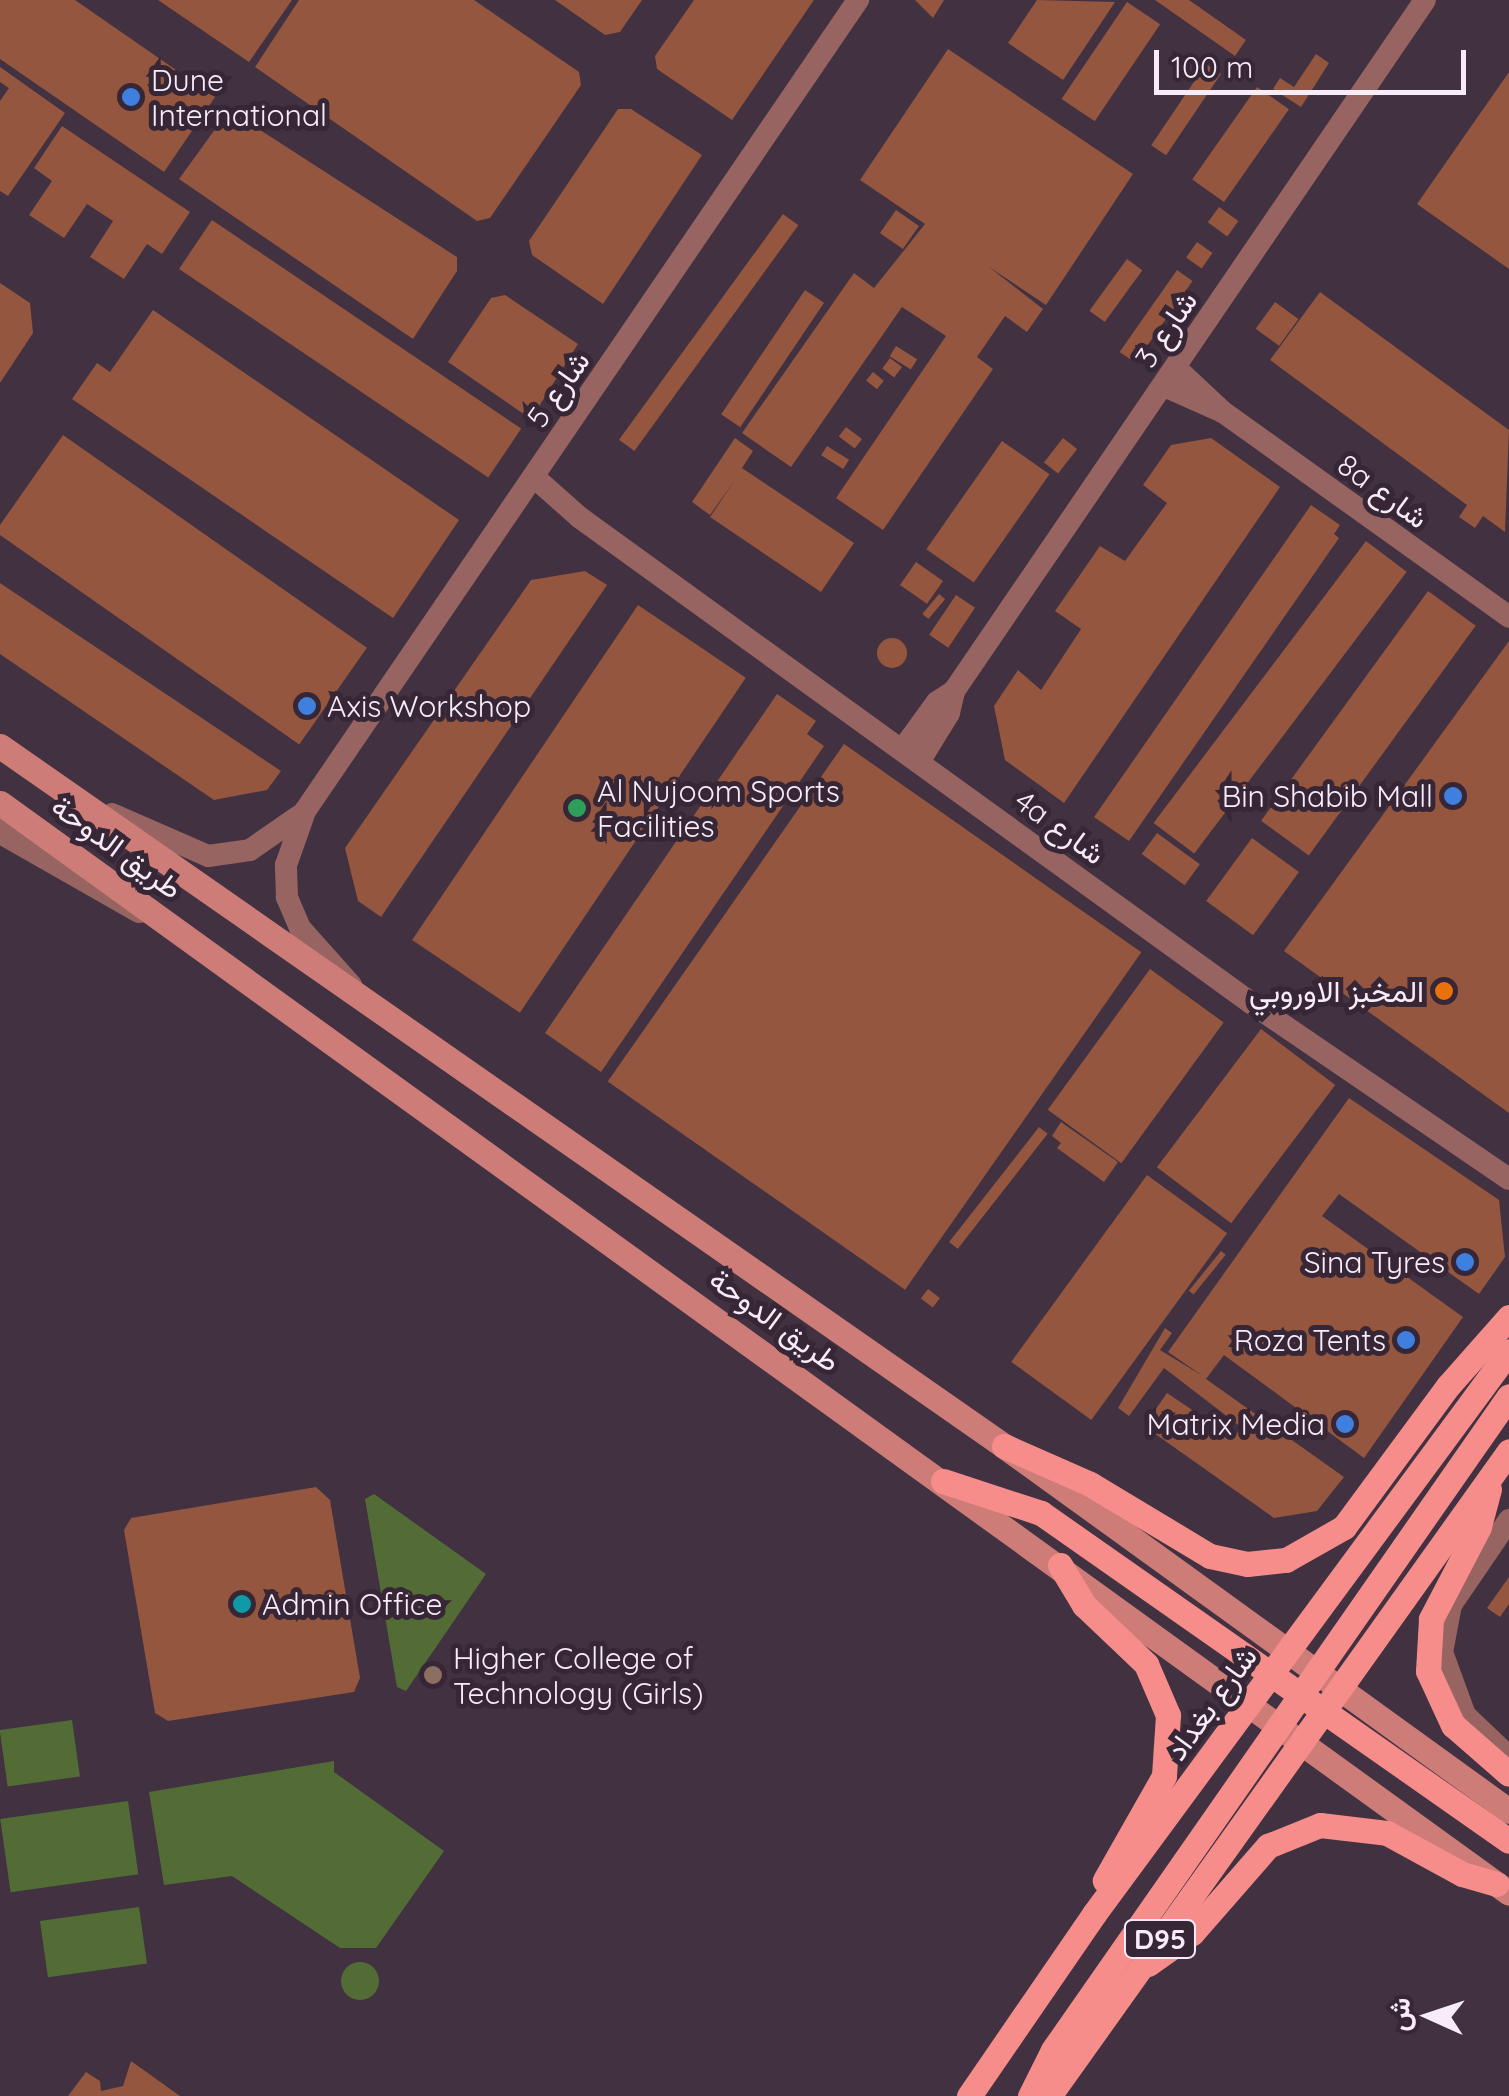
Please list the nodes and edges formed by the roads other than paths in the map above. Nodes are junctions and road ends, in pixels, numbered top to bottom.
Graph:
1 (858, 0) edge
2 (1425, 0) edge
3 (1170, 377) junction
4 (530, 483) junction
5 (1509, 617) edge
6 (0, 746) edge
7 (910, 756) junction
8 (0, 803) edge
9 (80, 803) junction
10 (305, 810) junction
11 (0, 831) edge
12 (160, 917) junction
13 (363, 1003) junction
14 (1509, 1179) edge
15 (1509, 1316) edge
16 (1509, 1351) edge
17 (1509, 1396) edge
18 (1004, 1446) junction
19 (1509, 1450) edge
20 (1490, 1477) junction
21 (942, 1481) junction
22 (1509, 1520) edge
23 (1060, 1565) junction
24 (1289, 1652) junction
25 (1316, 1672) junction
26 (1272, 1675) junction
27 (1340, 1689) junction
28 (1299, 1695) junction
29 (1253, 1702) junction
30 (1324, 1712) junction
31 (1280, 1722) junction
32 (1304, 1739) junction
33 (1509, 1756) edge
34 (1509, 1774) edge
35 (1509, 1811) edge
36 (1509, 1841) edge
37 (1503, 1888) edge
38 (1094, 1914) junction
39 (1139, 1968) junction
40 (969, 2096) edge
41 (1030, 2096) edge
42 (1048, 2096) edge

1 - 4 street, شارع 5
2 - 3 street, شارع 3
3 - 5 street, 8a شارع
3 - 7 street, شارع 3
4 - 7 street, 4a شارع
4 - 10 street, شارع 5
6 - 9 main road, طريق الدوحة
7 - 14 street, 4a شارع
8 - 12 main road, طريق الدوحة
9 - 10 street, شارع 5
9 - 13 main road, طريق الدوحة
10 - 13 street, شارع 5
11 - 12 street
12 - 21 main road, طريق الدوحة
13 - 18 main road, طريق الدوحة
15 - 18 main road
16 - 24 main road, شارع بغداد / D95
17 - 25 main road
18 - 24 main road, طريق الدوحة
19 - 20 main road, D95
20 - 27 main road, D95
20 - 34 main road
21 - 23 main road, طريق الدوحة
21 - 26 main road
22 - 33 street
23 - 29 main road, طريق الدوحة
23 - 38 main road
24 - 25 main road, طريق الدوحة
24 - 26 main road, شارع بغداد / D95
25 - 27 main road, طريق الدوحة
25 - 28 main road
26 - 28 main road
26 - 29 main road, شارع بغداد / D95
27 - 30 main road, D95
27 - 35 main road, طريق الدوحة
28 - 30 main road
28 - 31 main road
29 - 31 main road, طريق الدوحة
29 - 38 main road, شارع بغداد / D95
30 - 32 main road, D95
30 - 36 main road
31 - 32 main road, طريق الدوحة
31 - 41 main road
32 - 37 main road, طريق الدوحة
32 - 39 main road, D95
37 - 39 main road
38 - 40 main road, شارع بغداد / D95
39 - 42 main road, D95

